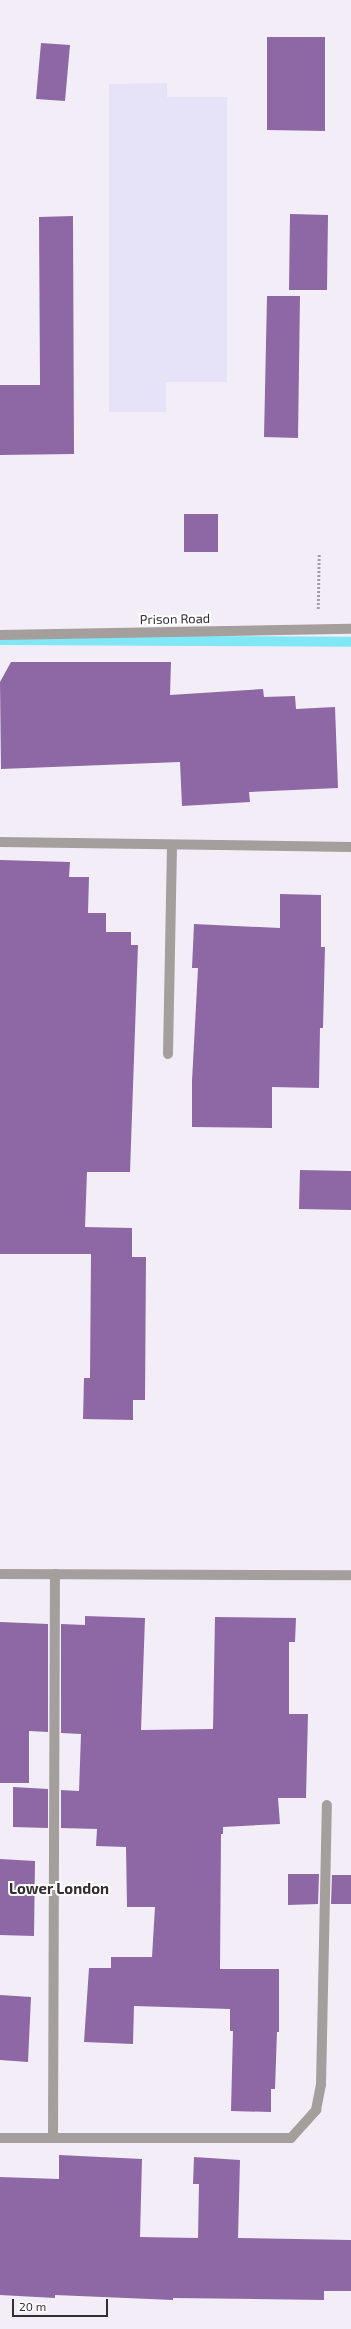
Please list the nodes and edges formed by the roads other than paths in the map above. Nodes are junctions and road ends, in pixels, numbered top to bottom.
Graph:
1 (351, 629) edge
2 (0, 635) edge
3 (0, 842) edge
4 (172, 845) junction
5 (351, 847) edge
6 (168, 1054) dead end
7 (0, 1574) edge
8 (55, 1574) junction
9 (351, 1575) edge
10 (327, 1805) dead end
11 (0, 2138) edge
12 (53, 2138) junction

1 - 2 street, Prison Road
3 - 4 street
4 - 5 street
4 - 6 street
7 - 8 street
8 - 9 street
8 - 12 street
10 - 12 street
11 - 12 street

